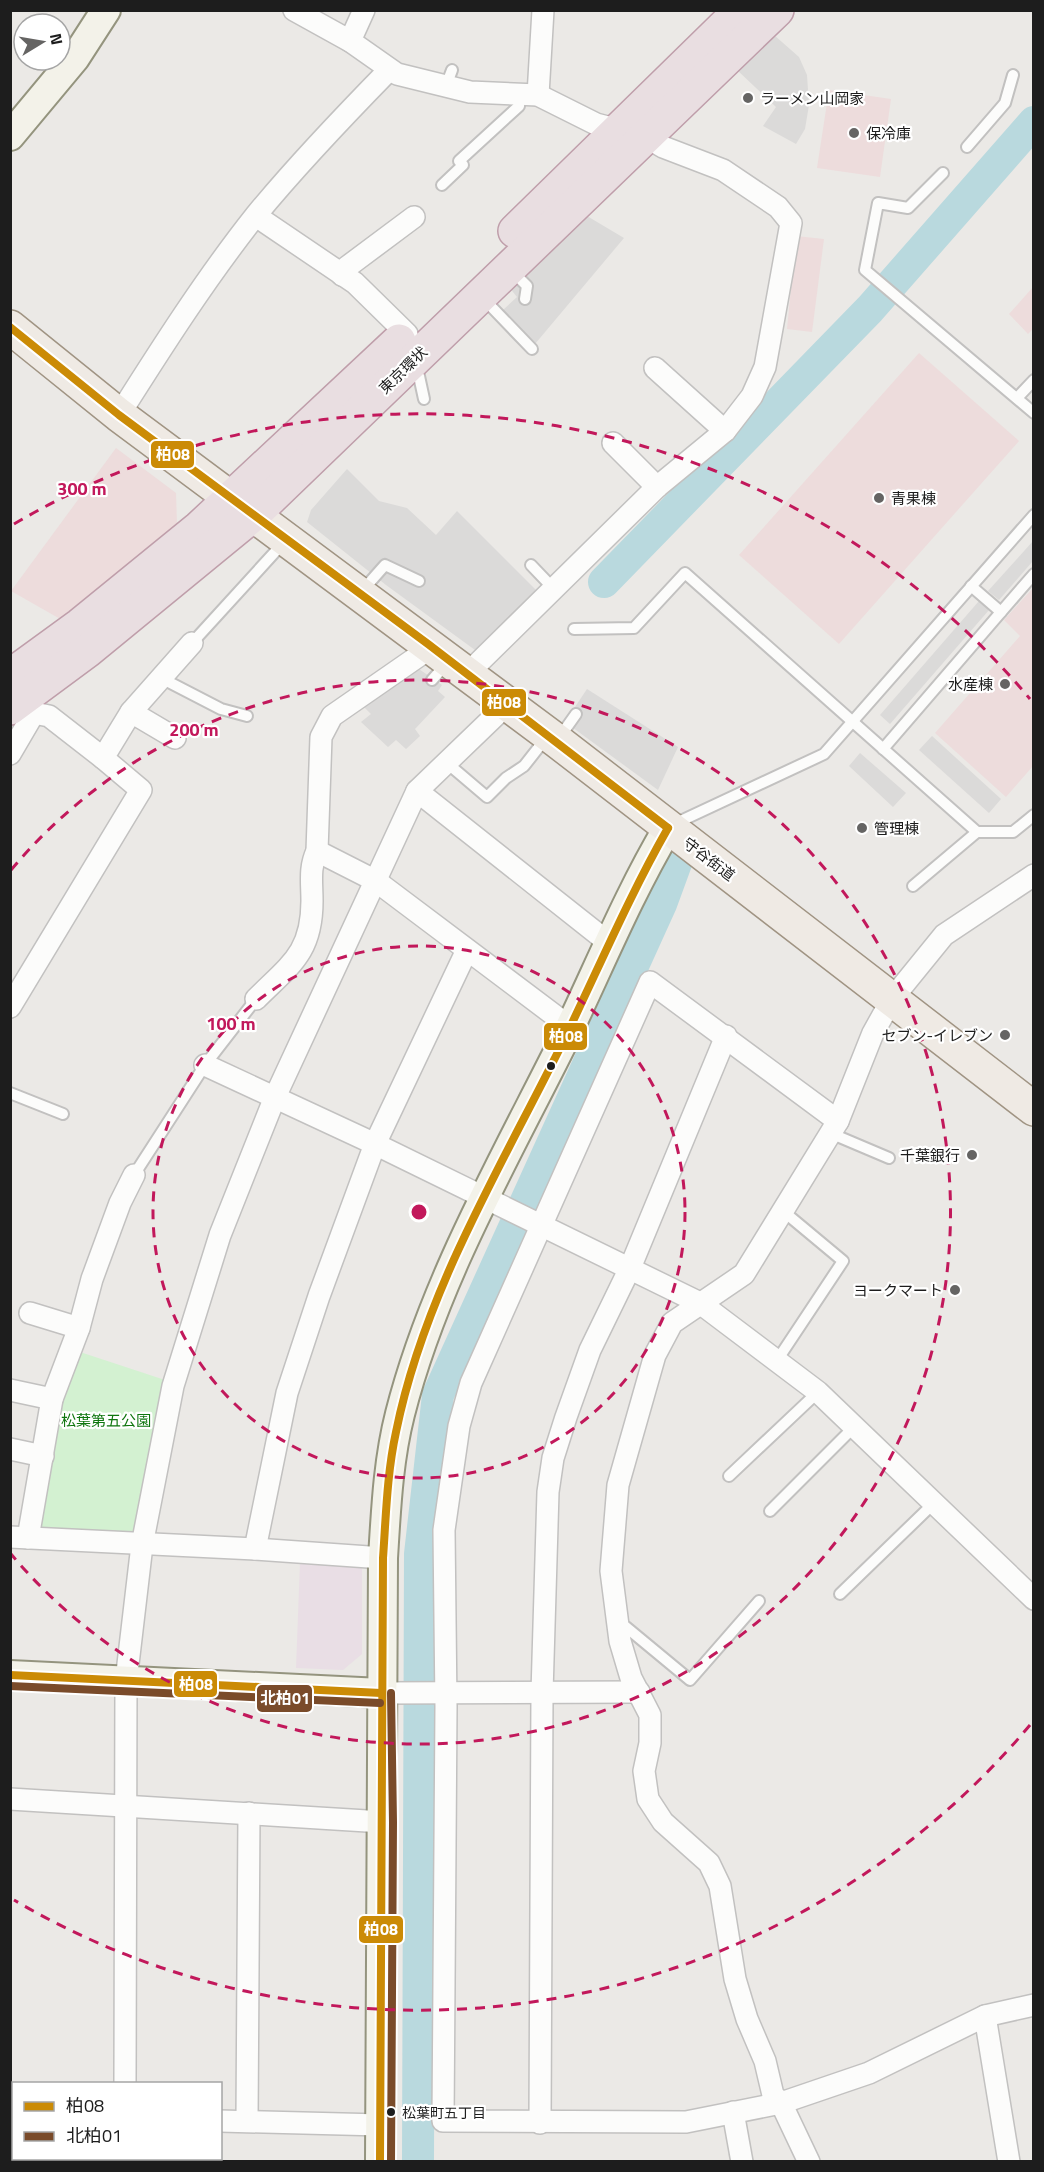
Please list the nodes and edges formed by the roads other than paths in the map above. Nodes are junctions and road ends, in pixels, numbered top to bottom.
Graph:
1 (106, 10) edge
2 (294, 10) edge
3 (364, 10) edge
4 (777, 10) edge
5 (538, 19) edge
6 (745, 33) edge
7 (350, 41) junction
8 (389, 70) junction
9 (1013, 75) dead end
10 (529, 95) junction
11 (632, 133) junction
12 (10, 136) edge
13 (967, 147) dead end
14 (943, 173) dead end
15 (442, 185) dead end
16 (255, 216) junction
17 (414, 217) dead end
18 (508, 268) junction
19 (342, 275) junction
20 (480, 295) junction
21 (525, 299) dead end
22 (10, 327) edge
23 (408, 348) junction
24 (532, 349) dead end
25 (655, 368) dead end
26 (1034, 380) edge
27 (1017, 398) junction
28 (424, 399) dead end
29 (1034, 413) edge
30 (118, 415) junction
31 (724, 431) junction
32 (613, 442) dead end
33 (657, 487) junction
34 (243, 506) junction
35 (1034, 515) edge
36 (287, 538) junction
37 (531, 565) dead end
38 (1034, 574) edge
39 (418, 581) dead end
40 (971, 586) junction
41 (553, 588) junction
42 (360, 593) junction
43 (1001, 612) junction
44 (579, 629) dead end
45 (192, 643) joint
46 (444, 665) junction
47 (161, 678) junction
48 (19, 699) edge
49 (504, 704) junction
50 (131, 712) junction
51 (576, 714) dead end
52 (247, 716) dead end
53 (852, 722) junction
54 (175, 738) dead end
55 (553, 738) junction
56 (883, 749) junction
57 (10, 754) edge
58 (103, 758) junction
59 (447, 763) junction
60 (417, 791) junction
61 (1034, 815) edge
62 (668, 828) junction
63 (977, 832) junction
64 (317, 851) junction
65 (1034, 875) edge
66 (376, 881) junction
67 (913, 886) dead end
68 (609, 943) junction
69 (467, 950) junction
70 (256, 999) joint
71 (892, 999) junction
72 (10, 1007) edge
73 (570, 1027) junction
74 (726, 1036) junction
75 (205, 1065) junction
76 (10, 1092) edge
77 (275, 1097) junction
78 (1034, 1109) edge
79 (63, 1114) dead end
80 (834, 1127) junction
81 (375, 1144) junction
82 (889, 1158) dead end
83 (134, 1175) joint
84 (485, 1198) junction
85 (783, 1211) junction
86 (542, 1225) junction
87 (630, 1268) junction
88 (700, 1303) junction
89 (30, 1313) dead end
90 (79, 1328) junction
91 (776, 1363) junction
92 (10, 1390) edge
93 (818, 1392) junction
94 (52, 1399) junction
95 (854, 1427) junction
96 (10, 1449) edge
97 (43, 1456) junction
98 (729, 1476) dead end
99 (934, 1503) junction
100 (770, 1511) dead end
101 (19, 1537) edge
102 (142, 1545) junction
103 (255, 1549) junction
104 (383, 1558) junction
105 (840, 1594) dead end
106 (1034, 1599) edge
107 (759, 1601) dead end
108 (619, 1629) junction
109 (10, 1675) edge
110 (126, 1681) junction
111 (639, 1692) junction
112 (542, 1693) junction
113 (389, 1694) junction
114 (441, 1695) junction
115 (10, 1799) edge
116 (127, 1806) junction
117 (249, 1813) junction
118 (383, 1822) junction
119 (1034, 2005) edge
120 (986, 2016) junction
121 (125, 2082) edge
122 (781, 2103) junction
123 (733, 2112) junction
124 (222, 2121) edge
125 (247, 2121) junction
126 (540, 2123) junction
127 (381, 2125) junction
128 (380, 2162) edge
129 (742, 2162) edge
130 (809, 2162) edge
131 (1009, 2162) edge

1 - 12 street
2 - 7 street
3 - 7 street
4 - 6 highway, 東京環状
5 - 10 street
6 - 11 highway, 東京環状
7 - 8 street
8 - 10 street
8 - 16 street
9 - 13 lane
10 - 11 street
10 - 15 lane
11 - 18 highway, 東京環状
11 - 23 highway, 東京環状
11 - 31 street
14 - 27 lane
16 - 19 street
16 - 30 street
17 - 19 street
18 - 20 highway, 東京環状
18 - 21 lane
19 - 23 street
20 - 23 highway, 東京環状
20 - 24 lane
22 - 30 main road, 守谷街道
23 - 28 lane
23 - 34 highway, 東京環状
25 - 31 street
26 - 27 lane
27 - 29 lane
30 - 34 main road, 守谷街道
31 - 33 street
32 - 33 street
33 - 41 street
34 - 36 main road, 守谷街道
34 - 48 highway, 東京環状
35 - 40 lane
36 - 42 main road, 守谷街道
36 - 45 lane
37 - 41 lane
38 - 43 lane
39 - 42 lane
40 - 43 lane
40 - 53 lane
41 - 46 street
42 - 46 main road, 守谷街道
43 - 56 lane
44 - 53 lane
45 - 47 street
46 - 49 main road, 守谷街道
46 - 64 street
47 - 50 street
47 - 52 lane
48 - 57 street
48 - 58 street
49 - 55 main road, 守谷街道
49 - 59 street
50 - 54 street
50 - 58 street
51 - 55 lane
53 - 56 lane
53 - 62 lane
55 - 59 lane
55 - 62 main road, 守谷街道
56 - 63 lane
58 - 72 street
59 - 60 street
60 - 66 street
60 - 68 street
61 - 63 lane
62 - 68 street
62 - 71 main road, 守谷街道
63 - 67 lane
64 - 66 street
64 - 70 street
65 - 71 street
66 - 69 street
66 - 77 street
68 - 73 street
69 - 73 street
69 - 81 street
70 - 75 lane
71 - 78 main road, 守谷街道
71 - 80 street
73 - 84 street
74 - 80 street
74 - 86 street
74 - 87 street
75 - 77 street
75 - 83 lane
76 - 79 lane
77 - 81 street
77 - 102 street
80 - 82 lane
80 - 85 street
81 - 84 street
81 - 103 street
83 - 90 street
84 - 86 street
84 - 104 street
85 - 88 street
85 - 91 lane
86 - 87 street
86 - 114 street
87 - 88 street
87 - 112 street
88 - 91 street
88 - 108 street
89 - 90 street
90 - 94 street
91 - 93 street
92 - 94 street
93 - 95 street
93 - 98 lane
94 - 97 street
95 - 99 street
95 - 100 lane
96 - 97 street
97 - 101 street
99 - 105 lane
99 - 106 street
101 - 102 street
102 - 103 street
102 - 110 street
103 - 104 street
104 - 113 street
107 - 108 lane
108 - 111 street
109 - 110 street
110 - 113 street
110 - 116 street
111 - 112 street
111 - 122 street
112 - 114 street
112 - 126 street
113 - 114 street
113 - 118 street
114 - 126 street
115 - 116 street
116 - 117 street
116 - 121 street
117 - 118 street
117 - 125 street
118 - 127 street
119 - 120 street
120 - 122 street
120 - 131 street
122 - 123 street
122 - 130 street
123 - 126 street
123 - 129 street
124 - 125 street
125 - 127 street
127 - 128 street

